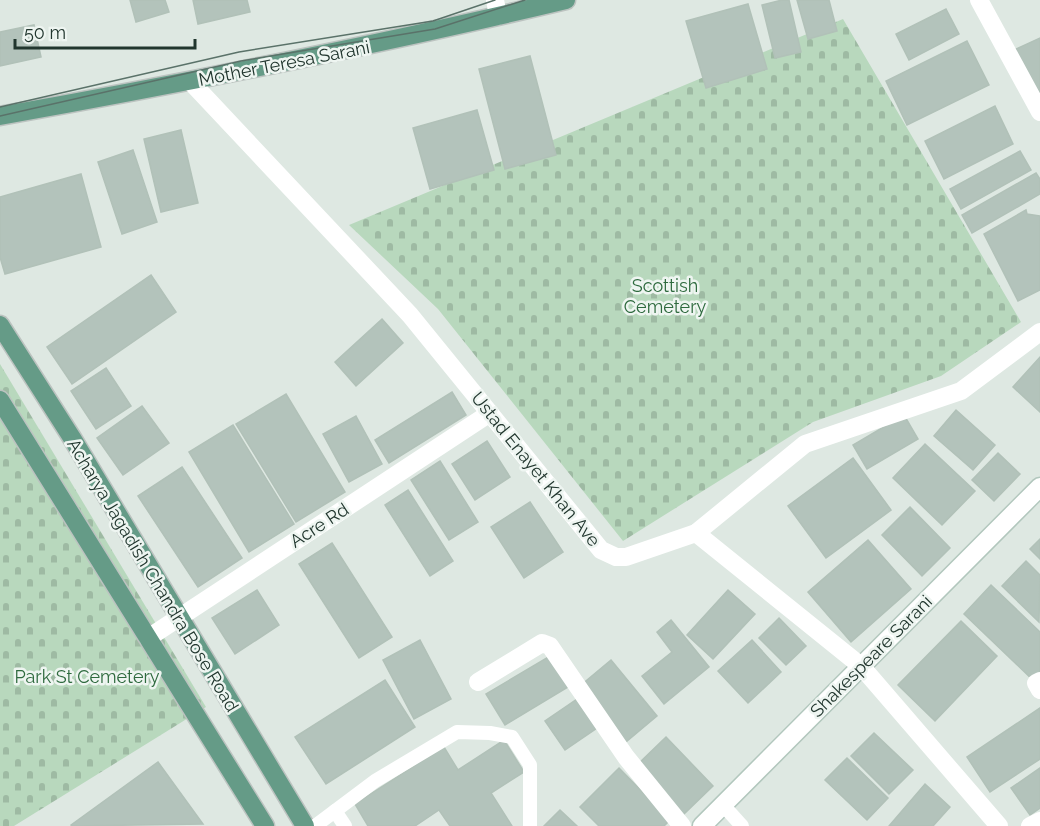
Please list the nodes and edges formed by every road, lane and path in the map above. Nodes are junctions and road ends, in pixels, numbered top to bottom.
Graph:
1 (566, 0) edge
2 (979, 0) edge
3 (497, 8) edge
4 (191, 82) junction
5 (1040, 112) edge
6 (0, 116) edge
7 (0, 325) edge
8 (1040, 332) edge
9 (0, 400) edge
10 (490, 413) junction
11 (1040, 487) edge
12 (696, 533) junction
13 (178, 616) junction
14 (148, 638) junction
15 (861, 666) junction
16 (1040, 681) edge
17 (478, 682) dead end
18 (1040, 690) edge
19 (723, 805) junction
20 (335, 811) junction
21 (1040, 821) edge
22 (265, 826) edge
23 (305, 826) edge
24 (315, 826) edge
25 (345, 826) edge
26 (530, 826) edge
27 (682, 826) edge
28 (702, 826) edge
29 (742, 826) edge
30 (999, 826) edge
31 (1030, 826) edge

1 - 3 main road, Mother Teresa Sarani
2 - 5 street
3 - 4 main road, Mother Teresa Sarani
4 - 6 main road, Mother Teresa Sarani
4 - 10 street, Ustad Enayet Khan Ave
7 - 13 main road, Acharya Jagadish Chandra Bose Road
8 - 12 street
9 - 14 main road, Acharya Jagadish Chandra Bose Road
10 - 12 street, Ustad Enayet Khan Ave
10 - 13 street, Acre Rd
11 - 15 street, Shakespeare Sarani
12 - 15 street
13 - 14 street, Acre Rd
13 - 23 main road, Acharya Jagadish Chandra Bose Road
14 - 22 main road, Acharya Jagadish Chandra Bose Road
15 - 19 street, Shakespeare Sarani
15 - 30 street
16 - 18 street
17 - 27 street
19 - 28 street, Shakespeare Sarani
19 - 29 lane
20 - 24 lane
20 - 25 lane
20 - 26 lane
21 - 31 street

